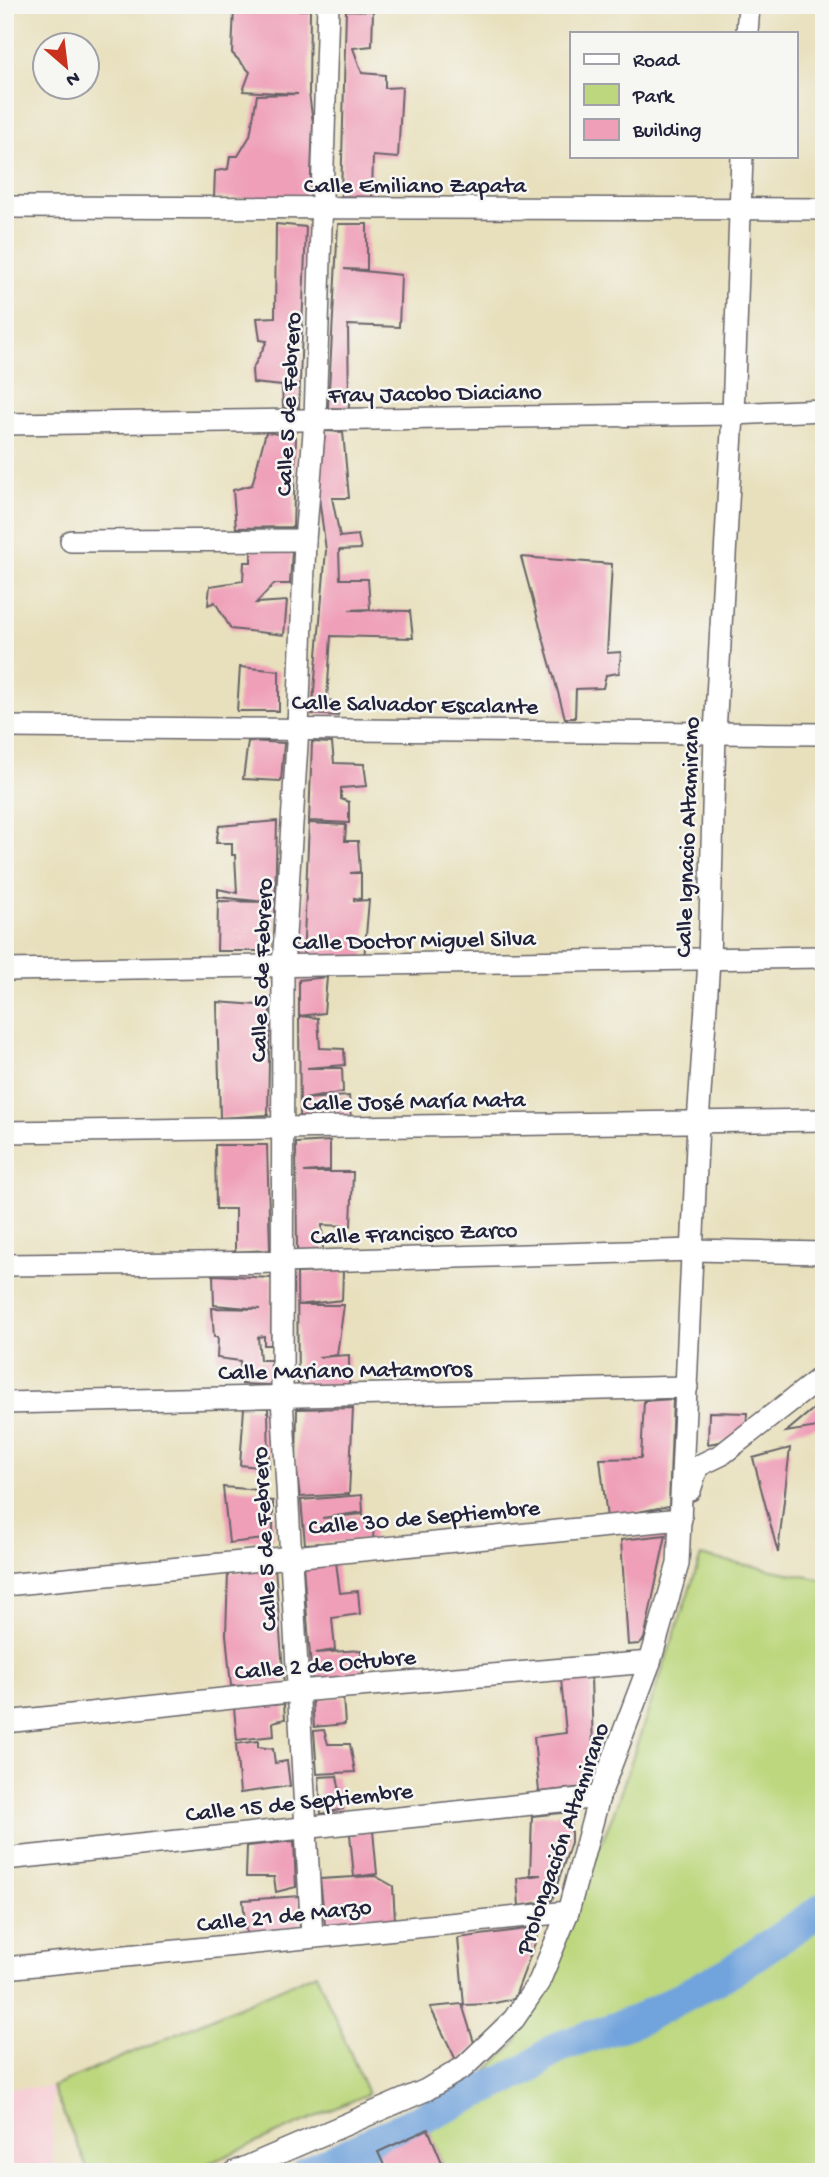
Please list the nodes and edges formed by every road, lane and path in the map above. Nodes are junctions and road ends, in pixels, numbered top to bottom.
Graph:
1 (328, 5) edge
2 (749, 5) edge
3 (747, 32) edge
4 (742, 158) edge
5 (5, 207) edge
6 (824, 209) edge
7 (320, 210) junction
8 (739, 210) junction
9 (824, 410) edge
10 (733, 414) junction
11 (315, 421) junction
12 (5, 424) edge
13 (305, 540) junction
14 (71, 541) dead end
15 (5, 727) edge
16 (299, 728) junction
17 (715, 733) junction
18 (824, 734) edge
19 (824, 957) edge
20 (709, 961) junction
21 (283, 967) junction
22 (5, 970) edge
23 (824, 1120) edge
24 (698, 1123) junction
25 (282, 1128) junction
26 (5, 1132) edge
27 (694, 1250) junction
28 (824, 1253) edge
29 (282, 1262) junction
30 (5, 1265) edge
31 (824, 1375) edge
32 (687, 1387) junction
33 (282, 1397) junction
34 (5, 1403) edge
35 (685, 1446) junction
36 (698, 1466) junction
37 (681, 1519) junction
38 (290, 1555) junction
39 (5, 1585) edge
40 (650, 1662) junction
41 (298, 1690) junction
42 (5, 1722) edge
43 (599, 1797) junction
44 (304, 1827) junction
45 (5, 1859) edge
46 (568, 1912) junction
47 (312, 1937) junction
48 (5, 1968) edge
49 (235, 2172) edge

1 - 7 street, Calle 5 de Febrero
2 - 3 street
4 - 8 street, Calle Ignacio Altamirano
5 - 7 street, Calle Emiliano Zapata
6 - 8 street, Calle Emiliano Zapata
7 - 8 street, Calle Emiliano Zapata
7 - 11 street, Calle 5 de Febrero
8 - 10 street, Calle Ignacio Altamirano
9 - 10 street, Fray Jacobo Diaciano
10 - 11 street, Fray Jacobo Diaciano
10 - 17 street, Calle Ignacio Altamirano
11 - 12 street, Fray Jacobo Diaciano
11 - 13 street, Calle 5 de Febrero
13 - 14 street
13 - 16 street, Calle 5 de Febrero
15 - 16 street, Calle Salvador Escalante
16 - 17 street, Calle Salvador Escalante
16 - 21 street, Calle 5 de Febrero
17 - 18 street, Calle Salvador Escalante
17 - 20 street, Calle Ignacio Altamirano
19 - 20 street, Calle Doctor Miguel Silva
20 - 21 street, Calle Doctor Miguel Silva
20 - 24 street, Calle Ignacio Altamirano
21 - 22 street, Calle Doctor Miguel Silva
21 - 25 street, Calle 5 de Febrero
23 - 24 street, Calle José María Mata
24 - 25 street, Calle José María Mata
24 - 27 street, Calle Ignacio Altamirano
25 - 26 street, Calle José María Mata
25 - 29 street, Calle 5 de Febrero
27 - 28 street, Calle Francisco Zarco
27 - 29 street, Calle Francisco Zarco
27 - 32 street, Calle Ignacio Altamirano
29 - 30 street, Calle Francisco Zarco
29 - 33 street, Calle 5 de Febrero
31 - 36 street
32 - 33 street, Calle Mariano Matamoros
32 - 35 street, Calle Ignacio Altamirano
33 - 34 street, Calle Mariano Matamoros
33 - 38 street, Calle 5 de Febrero
35 - 36 street
35 - 37 street, Calle Ignacio Altamirano
36 - 37 street
37 - 38 street, Calle 30 de Septiembre
37 - 40 street, Prolongación Altamirano
38 - 39 street, Calle 30 de Septiembre
38 - 41 street, Calle 5 de Febrero
40 - 41 street, Calle 2 de Octubre
40 - 43 street, Prolongación Altamirano
41 - 42 street, Calle 2 de Octubre
41 - 44 street, Calle 5 de Febrero
43 - 44 street, Calle 15 de Septiembre
43 - 46 street, Prolongación Altamirano
44 - 45 street, Calle 15 de Septiembre
44 - 47 street, Calle 5 de Febrero
46 - 47 street, Calle 21 de Marzo
46 - 49 street, Prolongación Altamirano
47 - 48 street, Calle 21 de Marzo

